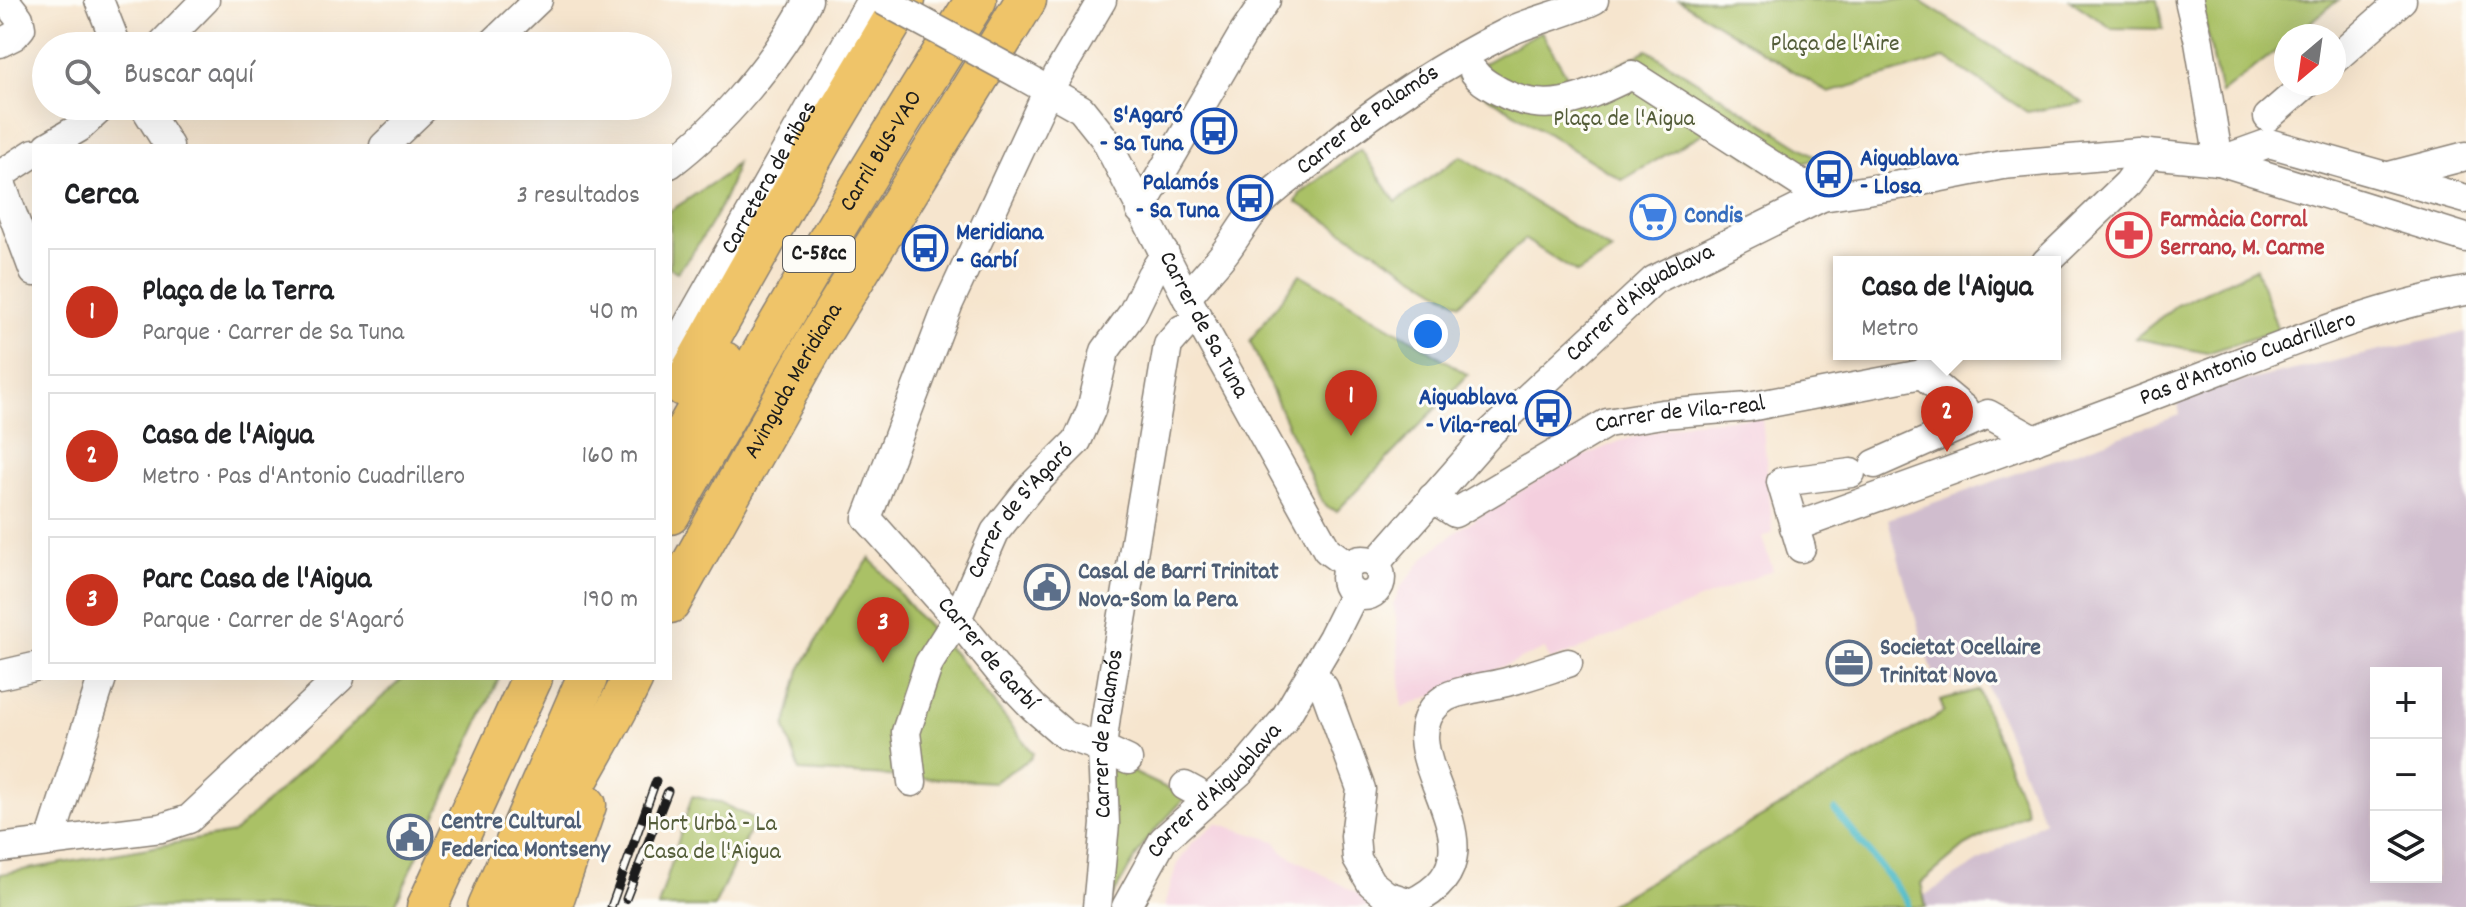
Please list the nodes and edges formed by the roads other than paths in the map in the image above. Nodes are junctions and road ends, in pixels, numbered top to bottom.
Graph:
1 (5, 0) edge
2 (99, 0) edge
3 (205, 0) edge
4 (538, 0) edge
5 (808, 0) edge
6 (871, 0) edge
7 (882, 0) edge
8 (905, 0) edge
9 (945, 0) edge
10 (976, 0) edge
11 (1026, 0) edge
12 (1102, 0) edge
13 (1266, 0) edge
14 (1594, 0) edge
15 (2189, 0) edge
16 (2402, 0) edge
17 (112, 32) edge
18 (174, 32) edge
19 (505, 32) edge
20 (0, 43) edge
21 (2346, 49) edge
22 (1474, 72) dead end
23 (1049, 90) junction
24 (2292, 96) edge
25 (2268, 117) dead end
26 (88, 120) edge
27 (153, 120) edge
28 (411, 120) edge
29 (51, 144) edge
30 (168, 144) edge
31 (386, 144) edge
32 (32, 154) edge
33 (2148, 155) junction
34 (2466, 156) edge
35 (2219, 161) junction
36 (672, 162) edge
37 (2387, 176) junction
38 (0, 178) edge
39 (1822, 197) junction
40 (2466, 199) edge
41 (1140, 210) junction
42 (2466, 238) edge
43 (1165, 254) junction
44 (2052, 256) edge
45 (32, 266) edge
46 (2466, 291) edge
47 (1187, 298) junction
48 (1182, 329) dead end
49 (672, 352) edge
50 (1938, 360) edge
51 (1922, 374) junction
52 (1950, 405) dead end
53 (672, 407) edge
54 (2035, 440) junction
55 (672, 455) edge
56 (1432, 498) junction
57 (672, 511) edge
58 (1362, 565) junction
59 (672, 599) edge
60 (957, 619) junction
61 (1568, 663) dead end
62 (32, 667) edge
63 (1312, 672) junction
64 (0, 675) edge
65 (101, 680) edge
66 (338, 680) edge
67 (531, 680) edge
68 (553, 680) edge
69 (586, 680) edge
70 (625, 694) edge
71 (1102, 748) junction
72 (1128, 760) dead end
73 (912, 782) dead end
74 (50, 841) junction
75 (0, 848) edge
76 (427, 907) edge
77 (452, 907) edge
78 (488, 907) edge
79 (516, 907) edge
80 (551, 907) edge
81 (1097, 907) edge
82 (1126, 907) edge

1 - 20 street
2 - 17 street
3 - 18 street
4 - 19 street
5 - 36 street
6 - 49 street, Carretera de Ribes
7 - 23 street, Carrer de Sa Tuna, bridge
8 - 53 highway
9 - 55 highway
10 - 57 highway, Carril BUS-VAO / C-58cc
11 - 59 highway, Avinguda Meridiana
12 - 23 street
13 - 41 street
14 - 47 street, Carrer de Palamós
15 - 35 street
16 - 21 street
22 - 39 street
23 - 41 street, Carrer de Sa Tuna
23 - 60 street, Carrer de Garbí
24 - 25 street
26 - 29 street
27 - 30 street
28 - 31 street
32 - 38 street
33 - 35 street, Carrer d'Aiguablava
33 - 39 street, Carrer d'Aiguablava
33 - 44 street
34 - 37 street, Carrer d'Aiguablava
35 - 37 street, Carrer d'Aiguablava
35 - 42 street, Carrer d'Aiguablava
37 - 40 street, Carrer d'Aiguablava
38 - 45 street
39 - 56 street, Carrer d'Aiguablava
41 - 43 street, Carrer de Sa Tuna
43 - 47 street, Carrer de Sa Tuna
43 - 60 street, Carrer de S'Agaró
46 - 54 street, Pas d'Antonio Cuadrillero
47 - 58 street, Carrer de Sa Tuna
48 - 71 street, Carrer de Palamós
50 - 51 street
51 - 52 street
51 - 56 street, Carrer de Vila-real
54 - 54 street, Pas d'Antonio Cuadrillero
56 - 58 street, Carrer d'Aiguablava
58 - 63 street, Carrer d'Aiguablava
60 - 71 street, Carrer de Garbí
60 - 73 street, Carrer de S'Agaró
61 - 63 street
62 - 64 street
63 - 82 street, Carrer d'Aiguablava
65 - 74 street
66 - 74 street
67 - 76 highway
68 - 77 highway
69 - 78 highway
70 - 79 highway
70 - 80 highway
71 - 72 street, Carrer de Garbí
71 - 81 street, Carrer de Palamós
74 - 75 street

